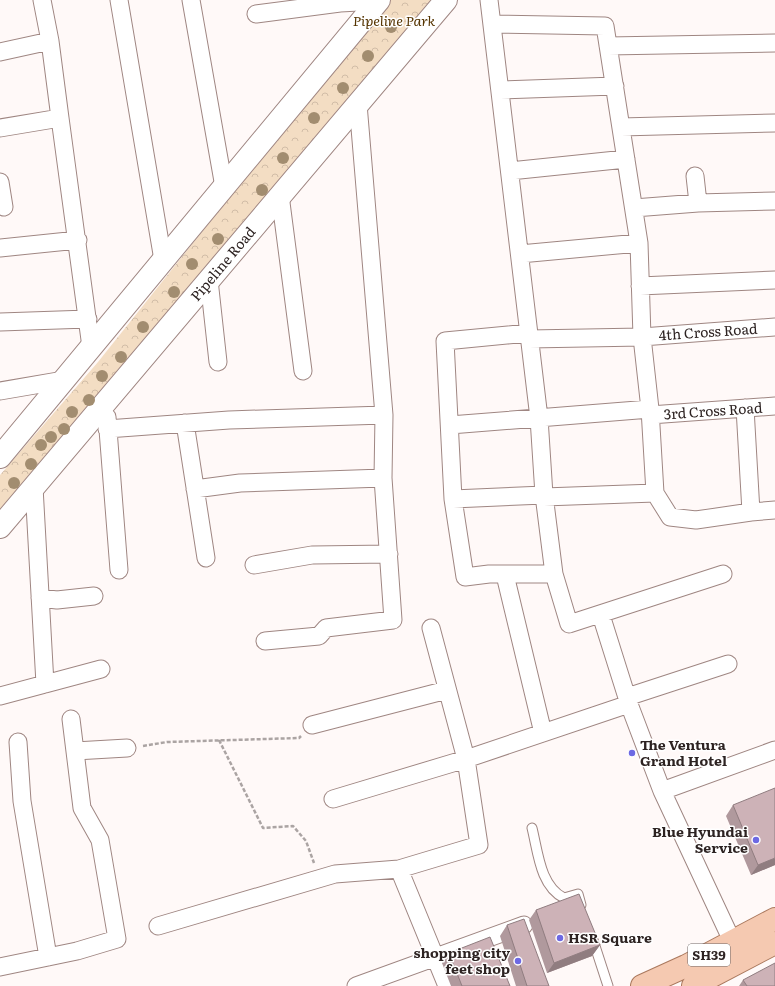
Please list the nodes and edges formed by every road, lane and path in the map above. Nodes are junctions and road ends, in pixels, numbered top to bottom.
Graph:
1 (42, 0) edge
2 (119, 0) edge
3 (191, 0) edge
4 (378, 0) edge
5 (446, 0) edge
6 (489, 0) edge
7 (256, 14) dead end
8 (492, 24) junction
9 (50, 41) junction
10 (775, 43) edge
11 (608, 46) junction
12 (0, 52) edge
13 (615, 86) junction
14 (500, 90) junction
15 (358, 104) junction
16 (60, 118) junction
17 (775, 123) edge
18 (621, 127) junction
19 (0, 128) edge
20 (626, 159) junction
21 (510, 171) junction
22 (695, 176) dead end
23 (0, 182) edge
24 (224, 187) junction
25 (280, 195) junction
26 (775, 201) edge
27 (698, 203) junction
28 (4, 207) dead end
29 (634, 208) junction
30 (78, 240) junction
31 (639, 243) junction
32 (0, 248) edge
33 (520, 254) junction
34 (163, 260) junction
35 (209, 280) junction
36 (775, 280) edge
37 (640, 286) junction
38 (88, 319) junction
39 (0, 322) edge
40 (775, 327) edge
41 (528, 336) junction
42 (642, 337) junction
43 (91, 347) junction
44 (218, 362) dead end
45 (303, 371) dead end
46 (64, 380) junction
47 (0, 391) edge
48 (106, 402) junction
49 (775, 406) edge
50 (745, 408) junction
51 (650, 412) junction
52 (384, 415) junction
53 (539, 418) junction
54 (185, 423) junction
55 (450, 425) junction
56 (107, 428) junction
57 (0, 457) edge
58 (383, 478) junction
59 (34, 487) junction
60 (196, 489) junction
61 (654, 493) junction
62 (544, 496) junction
63 (453, 499) junction
64 (775, 510) edge
65 (751, 512) junction
66 (0, 527) edge
67 (389, 554) junction
68 (206, 558) dead end
69 (254, 566) dead end
70 (119, 570) dead end
71 (554, 574) junction
72 (723, 574) dead end
73 (504, 575) junction
74 (94, 596) dead end
75 (40, 598) junction
76 (601, 615) junction
77 (432, 628) dead end
78 (265, 641) dead end
79 (728, 664) dead end
80 (101, 669) dead end
81 (45, 684) junction
82 (447, 690) junction
83 (0, 696) edge
84 (628, 701) junction
85 (70, 719) dead end
86 (312, 724) joint
87 (543, 733) junction
88 (219, 740) junction
89 (18, 742) dead end
90 (127, 748) joint
91 (775, 750) edge
92 (75, 751) junction
93 (466, 759) junction
94 (662, 791) junction
95 (333, 799) dead end
96 (532, 828) dead end
97 (399, 869) junction
98 (320, 879) junction
99 (585, 915) edge
100 (774, 924) edge
101 (524, 925) edge
102 (158, 926) dead end
103 (589, 929) edge
104 (775, 942) edge
105 (733, 943) junction
106 (434, 956) junction
107 (48, 957) junction
108 (0, 967) edge
109 (356, 986) edge
110 (447, 986) edge
111 (608, 986) edge
112 (642, 986) edge
113 (693, 986) edge

1 - 9 street
2 - 34 street
3 - 24 street
4 - 7 street
4 - 24 main road
5 - 15 main road, Pipeline Road
6 - 8 street
8 - 11 street
8 - 14 street
9 - 12 street
9 - 16 street
10 - 11 street
11 - 13 street
13 - 14 street
13 - 18 street
14 - 21 street
15 - 25 main road, Pipeline Road
15 - 52 street
16 - 19 street
16 - 30 street
17 - 18 street
18 - 20 street
20 - 21 street
20 - 29 street
21 - 33 street
22 - 27 street
23 - 28 street
24 - 34 main road
25 - 35 main road, Pipeline Road
25 - 45 street
26 - 27 street
27 - 29 street
29 - 31 street
30 - 32 street
30 - 38 street
31 - 33 street
31 - 37 street
33 - 41 street
34 - 43 main road
35 - 44 street
35 - 48 main road, Pipeline Road
36 - 37 street
37 - 42 street
38 - 39 street
38 - 43 street
40 - 42 street, 4th Cross Road
41 - 42 street, 4th Cross Road
41 - 53 street
41 - 55 street, 4th Cross Road
42 - 51 street
43 - 46 main road
46 - 47 street
46 - 57 main road
48 - 56 street
48 - 59 main road, Pipeline Road
49 - 50 street, 3rd Cross Road
50 - 51 street, 3rd Cross Road
50 - 65 street
51 - 53 street, 3rd Cross Road
51 - 61 street
52 - 54 street
52 - 58 street
53 - 55 street, 3rd Cross Road
53 - 62 street
54 - 56 street
54 - 60 street
55 - 63 street
56 - 70 street
58 - 60 street
58 - 67 street
59 - 66 main road, Pipeline Road
59 - 75 street
60 - 68 street
61 - 62 street
61 - 65 street
62 - 63 street
62 - 71 street
63 - 73 street
64 - 65 street
67 - 69 street
67 - 78 street
71 - 73 street
71 - 76 street
72 - 76 street
73 - 87 street
74 - 75 street
75 - 81 street
76 - 84 street
77 - 82 street
79 - 84 street
80 - 81 street
81 - 83 street
82 - 86 street
82 - 93 street
84 - 87 street
84 - 94 street
85 - 92 street
86 - 88 path
87 - 93 street
88 - 90 path
88 - 98 path
89 - 107 street
90 - 92 street
91 - 94 street
92 - 107 street
93 - 95 street
93 - 97 street
94 - 105 street
96 - 99 lane
97 - 98 street
97 - 106 street
98 - 102 street
100 - 105 main road, SH39
101 - 106 street
103 - 111 lane
104 - 113 main road
105 - 112 main road, SH39
106 - 109 street
106 - 110 street
107 - 108 street

